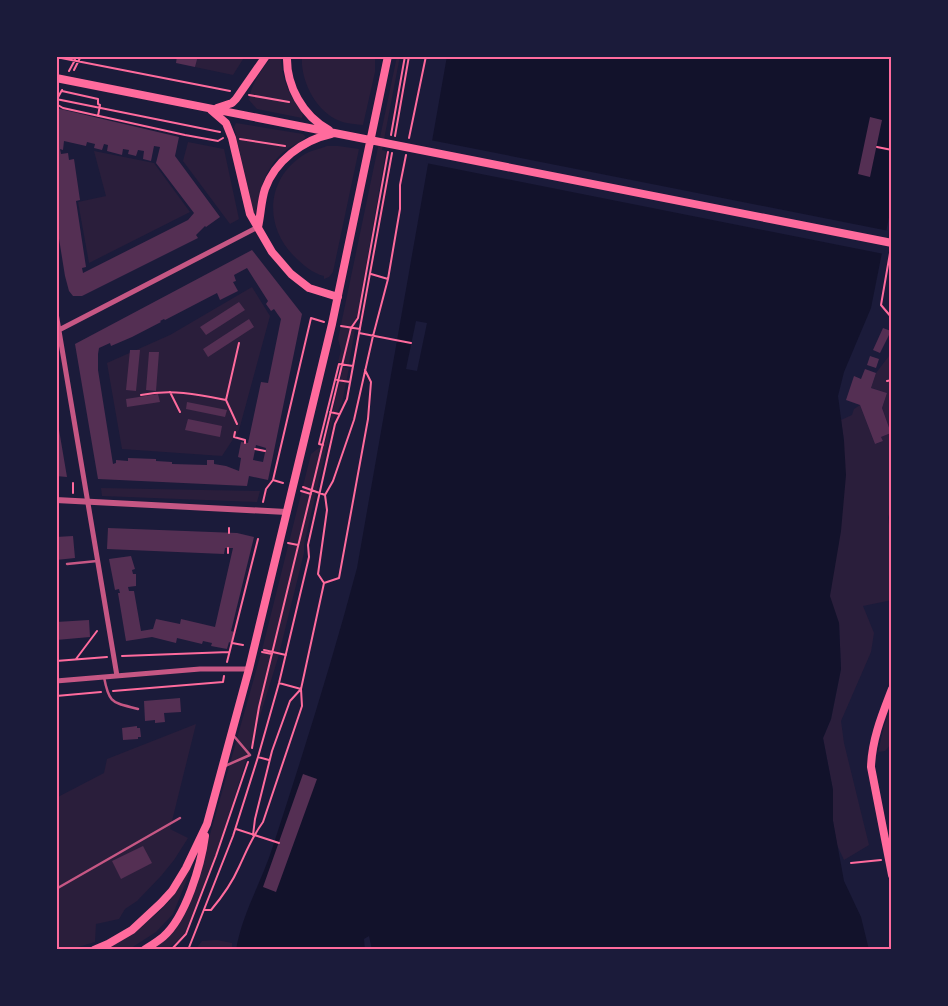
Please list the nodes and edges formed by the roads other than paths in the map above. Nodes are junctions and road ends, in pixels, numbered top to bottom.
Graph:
1 (266, 56) edge
2 (287, 56) edge
3 (388, 56) edge
4 (56, 78) edge
5 (209, 108) junction
6 (335, 134) junction
7 (258, 227) junction
8 (892, 244) edge
9 (338, 298) junction
10 (56, 313) edge
11 (58, 331) edge
12 (56, 500) edge
13 (88, 502) junction
14 (286, 512) junction
15 (97, 561) junction
16 (67, 564) dead end
17 (249, 669) junction
18 (117, 676) junction
19 (104, 677) junction
20 (56, 681) edge
21 (892, 689) edge
22 (138, 709) dead end
23 (232, 734) junction
24 (223, 767) junction
25 (180, 818) dead end
26 (207, 824) junction
27 (892, 875) edge
28 (56, 889) edge
29 (94, 950) edge
30 (144, 950) edge

1 - 5 main road
2 - 6 main road
3 - 9 main road
4 - 5 main road
5 - 6 main road
5 - 7 main road
6 - 7 main road
6 - 8 main road
7 - 9 main road
7 - 11 street
9 - 14 main road
10 - 11 street
11 - 13 street
12 - 13 street
13 - 14 street
13 - 15 street
14 - 17 main road
15 - 16 lane
15 - 18 street
17 - 18 street
17 - 23 main road
18 - 19 street
19 - 20 street
19 - 22 lane
21 - 27 main road
23 - 24 main road
23 - 24 lane
24 - 26 main road
25 - 28 lane
26 - 29 main road
26 - 30 main road

